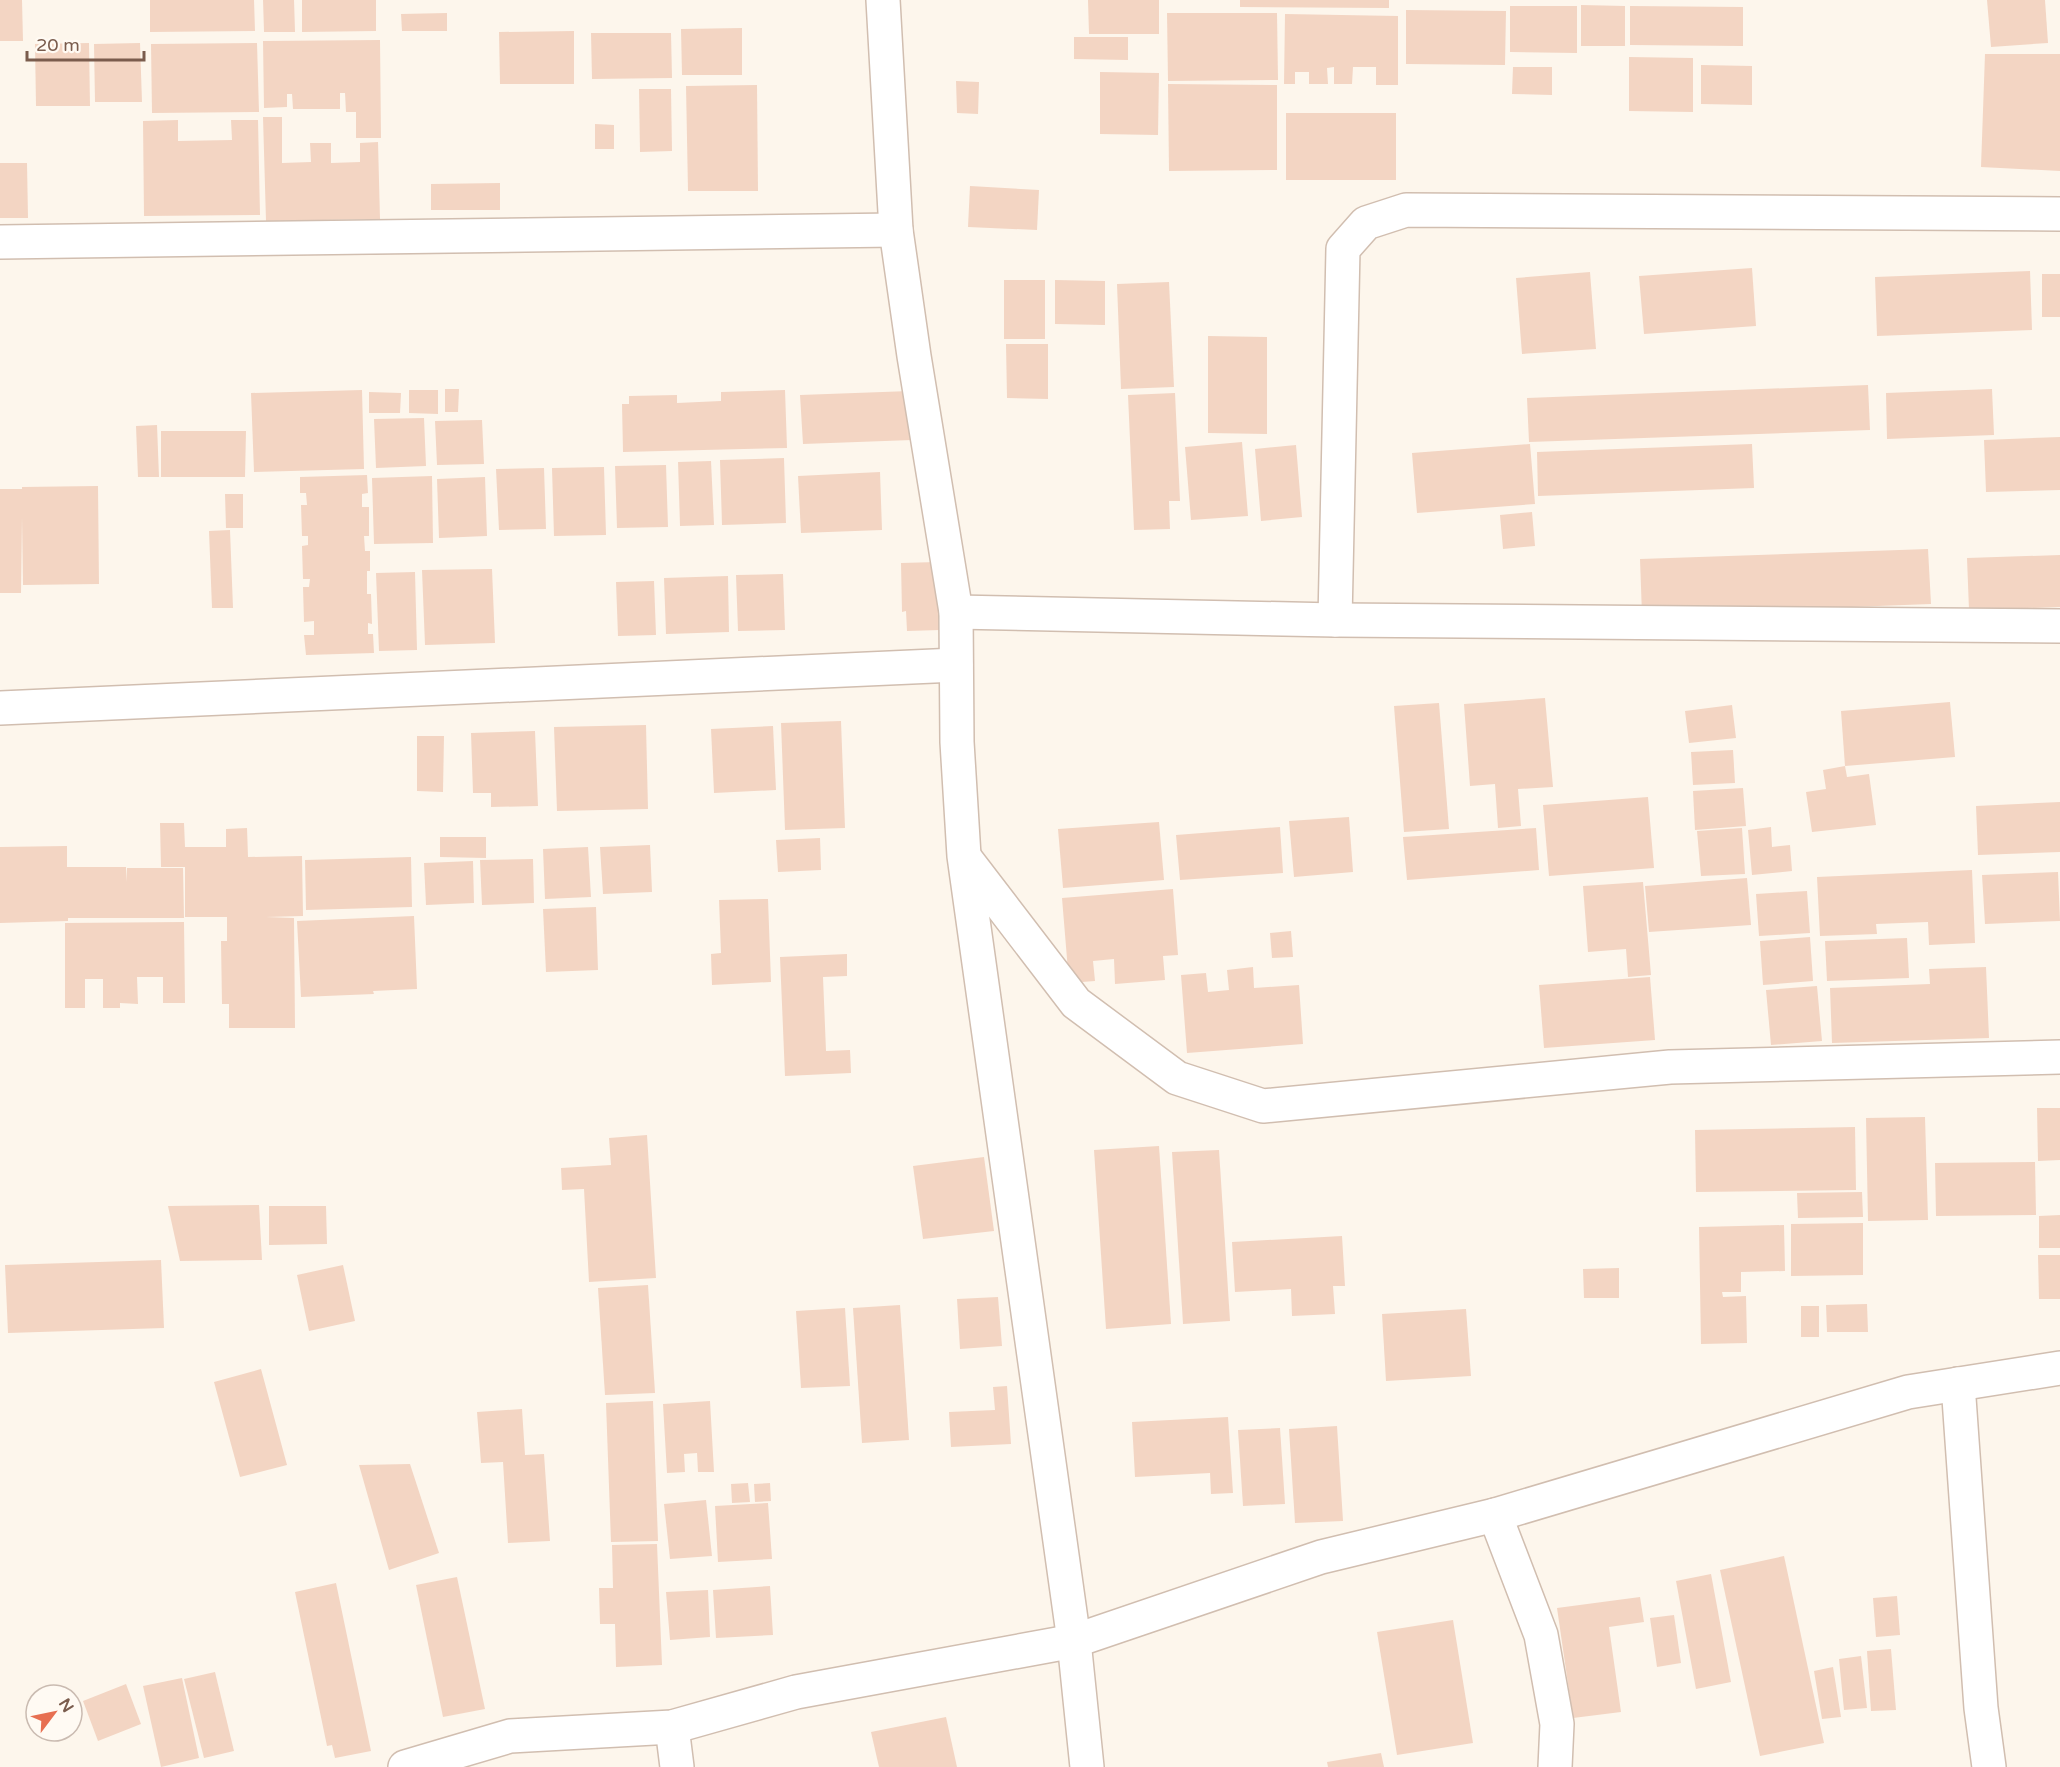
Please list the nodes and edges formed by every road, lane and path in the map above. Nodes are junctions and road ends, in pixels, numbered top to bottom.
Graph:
1 (883, 0) edge
2 (2060, 214) edge
3 (896, 230) junction
4 (0, 242) edge
5 (956, 612) junction
6 (1335, 620) junction
7 (2060, 626) edge
8 (956, 665) junction
9 (0, 708) edge
10 (964, 856) junction
11 (2060, 1057) edge
12 (2060, 1368) edge
13 (1958, 1384) junction
14 (1495, 1515) junction
15 (1074, 1641) junction
16 (672, 1727) junction
17 (405, 1767) edge
18 (677, 1767) edge
19 (1087, 1767) edge
20 (1555, 1767) edge
21 (1989, 1767) edge

1 - 3 street
2 - 6 street
3 - 4 street
3 - 5 street
5 - 6 street
5 - 8 street
6 - 7 street
8 - 9 street
8 - 10 street
10 - 11 street
10 - 15 street
12 - 13 street
13 - 14 street
13 - 21 street
14 - 15 street
14 - 20 street
15 - 16 street
15 - 19 street
16 - 17 street
16 - 18 street

